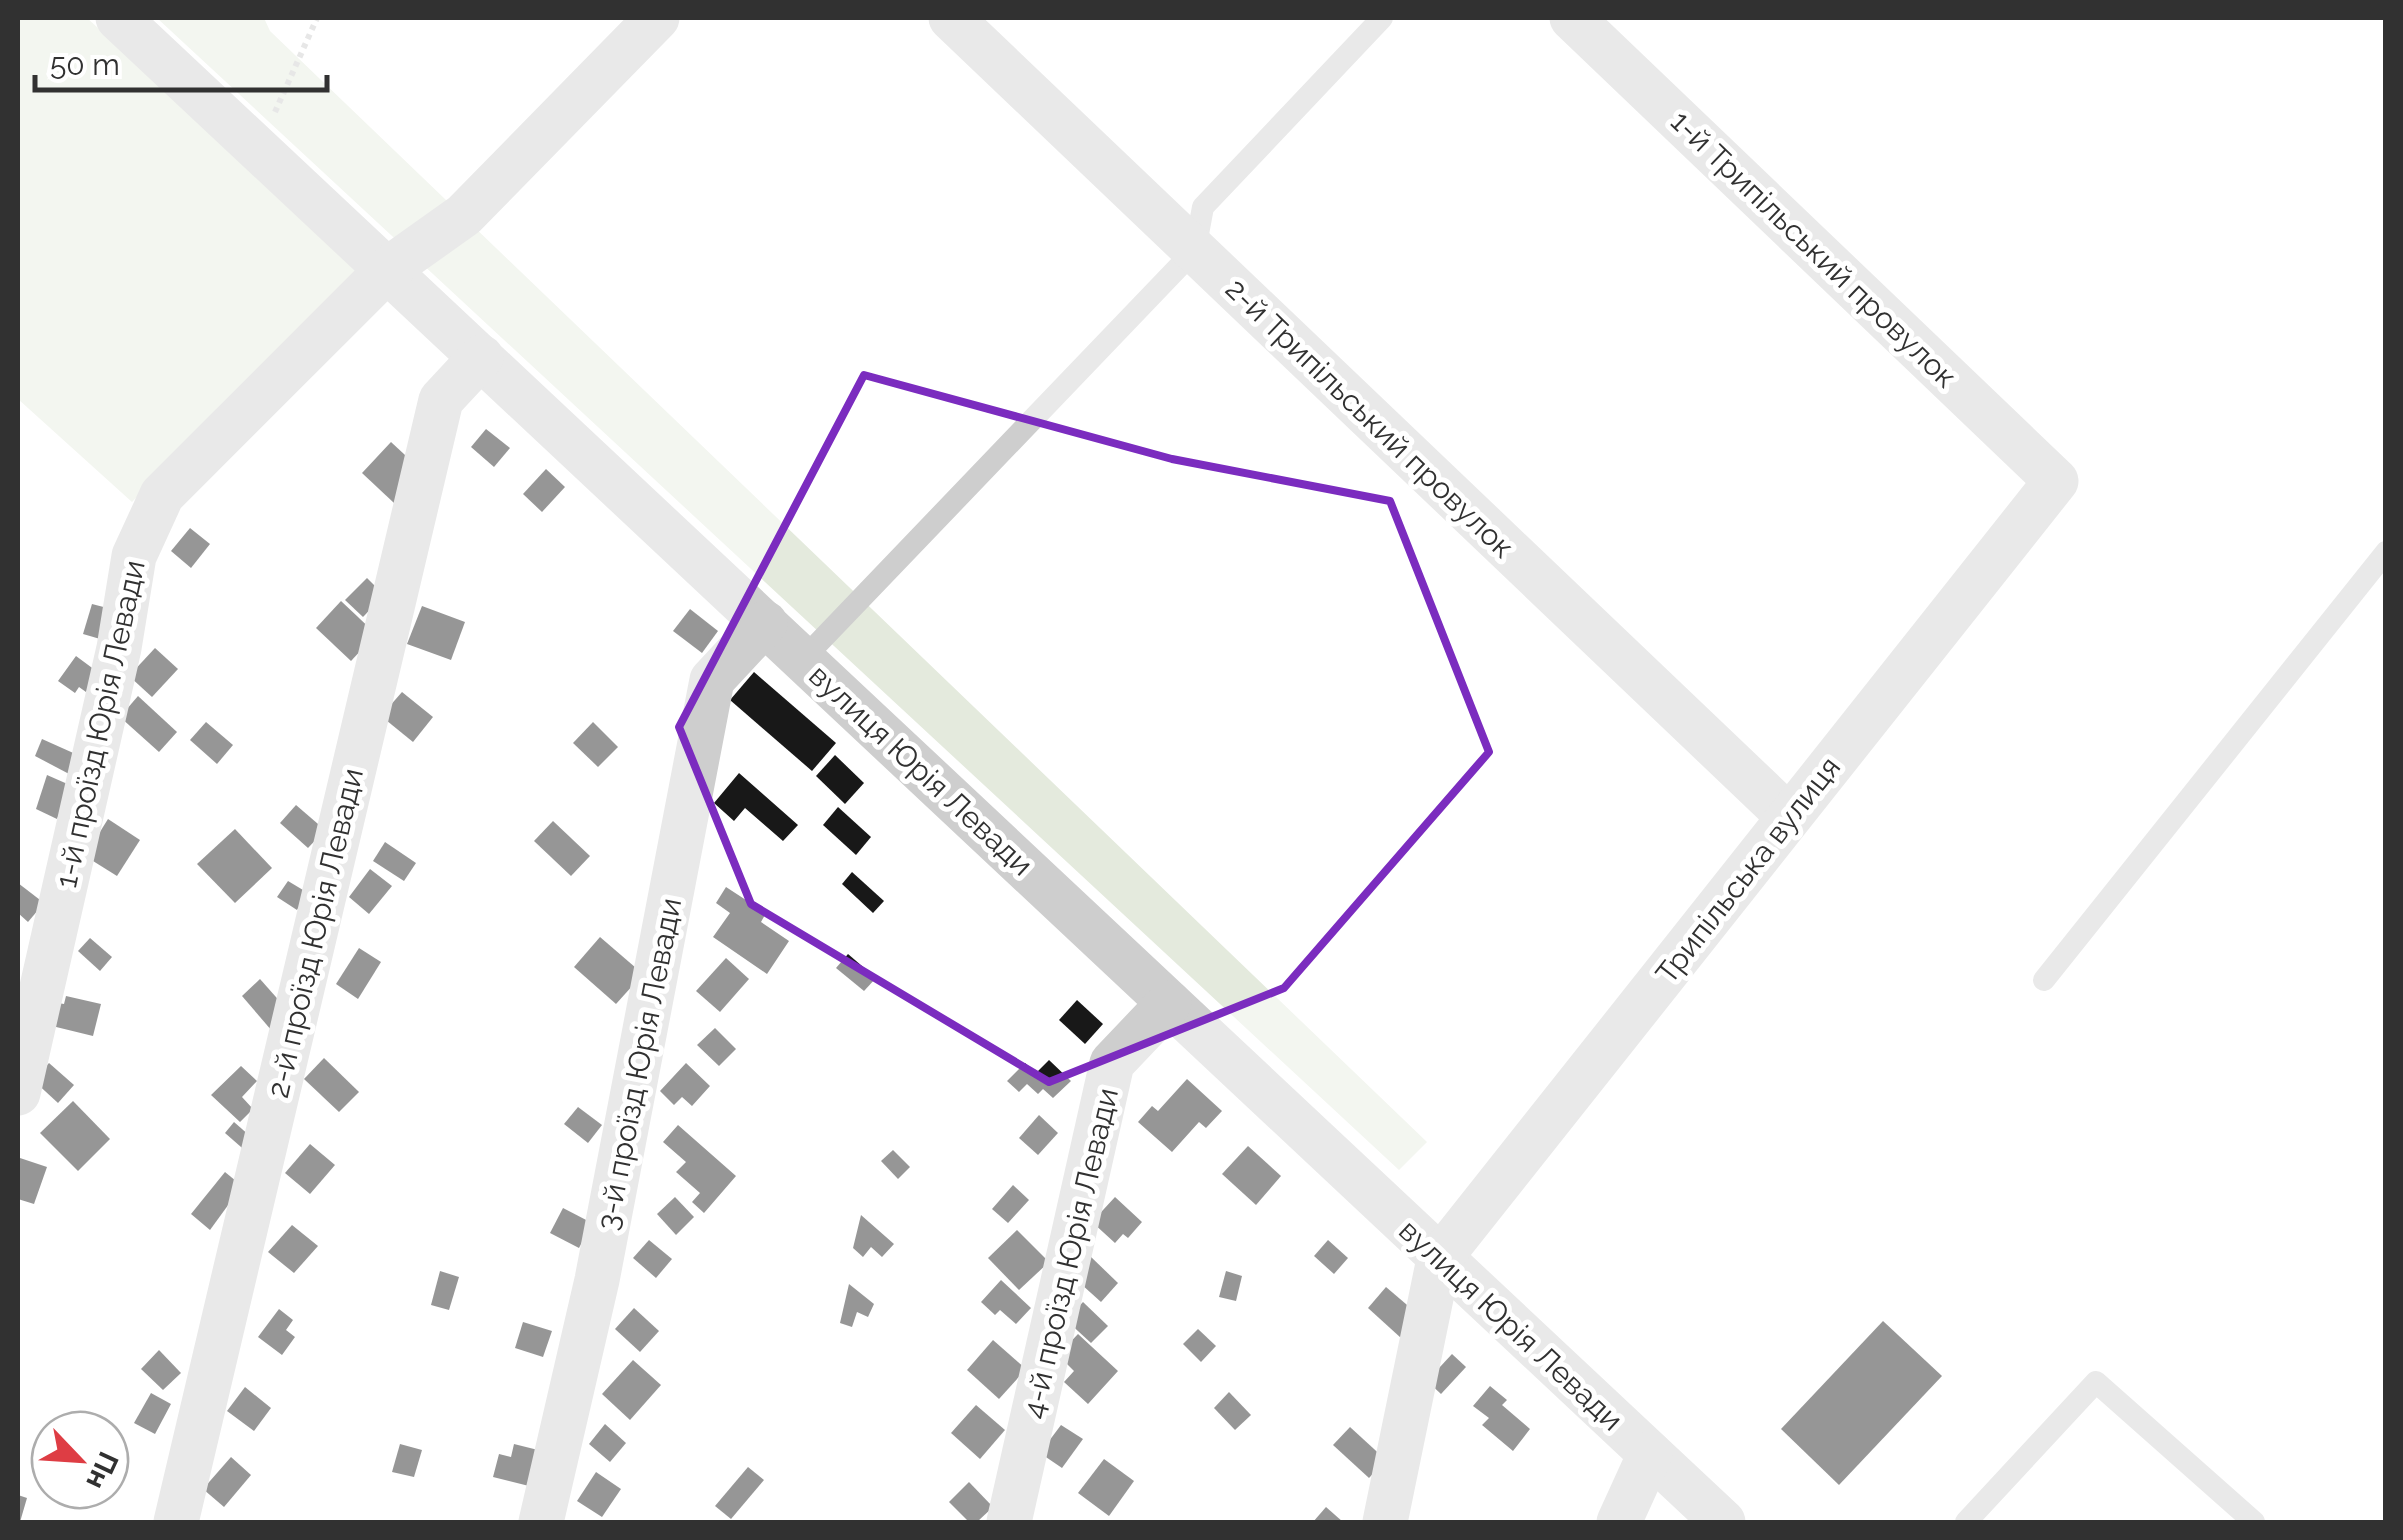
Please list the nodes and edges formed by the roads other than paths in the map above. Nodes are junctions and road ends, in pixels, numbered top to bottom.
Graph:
1 (118, 18) edge
2 (656, 18) edge
3 (951, 18) edge
4 (1382, 18) edge
5 (1572, 18) edge
6 (1194, 250) junction
7 (388, 268) junction
8 (480, 356) junction
9 (2056, 481) joint
10 (2386, 552) edge
11 (764, 623) junction
12 (803, 659) junction
13 (1790, 818) junction
14 (2044, 980) dead end
15 (1169, 1004) junction
16 (18, 1093) edge
17 (1440, 1259) junction
18 (1650, 1454) junction
19 (176, 1522) edge
20 (541, 1522) edge
21 (1009, 1522) edge
22 (1385, 1522) edge
23 (1618, 1522) edge
24 (1723, 1522) edge
25 (1966, 1522) edge
26 (2254, 1522) edge

1 - 7 street, вулиця Юрія Левади
2 - 7 street, 1-й проїзд Юрія Левади
3 - 6 street, 2-й Трипільський провулок
4 - 6 lane
5 - 9 street, 1-й Трипільський провулок
6 - 12 lane
6 - 13 street, 2-й Трипільський провулок
7 - 8 street, вулиця Юрія Левади
7 - 16 street, 1-й проїзд Юрія Левади
8 - 11 street, вулиця Юрія Левади
8 - 19 street, 2-й проїзд Юрія Левади
9 - 13 street, Трипільська вулиця
10 - 14 lane
11 - 12 street, вулиця Юрія Левади
11 - 20 street, 3-й проїзд Юрія Левади
12 - 15 street, вулиця Юрія Левади
13 - 17 street, Трипільська вулиця
15 - 17 street, вулиця Юрія Левади
15 - 21 street, 4-й проїзд Юрія Левади
17 - 18 street, вулиця Юрія Левади
17 - 22 street
18 - 23 street
18 - 24 street, вулиця Юрія Левади
25 - 26 lane

